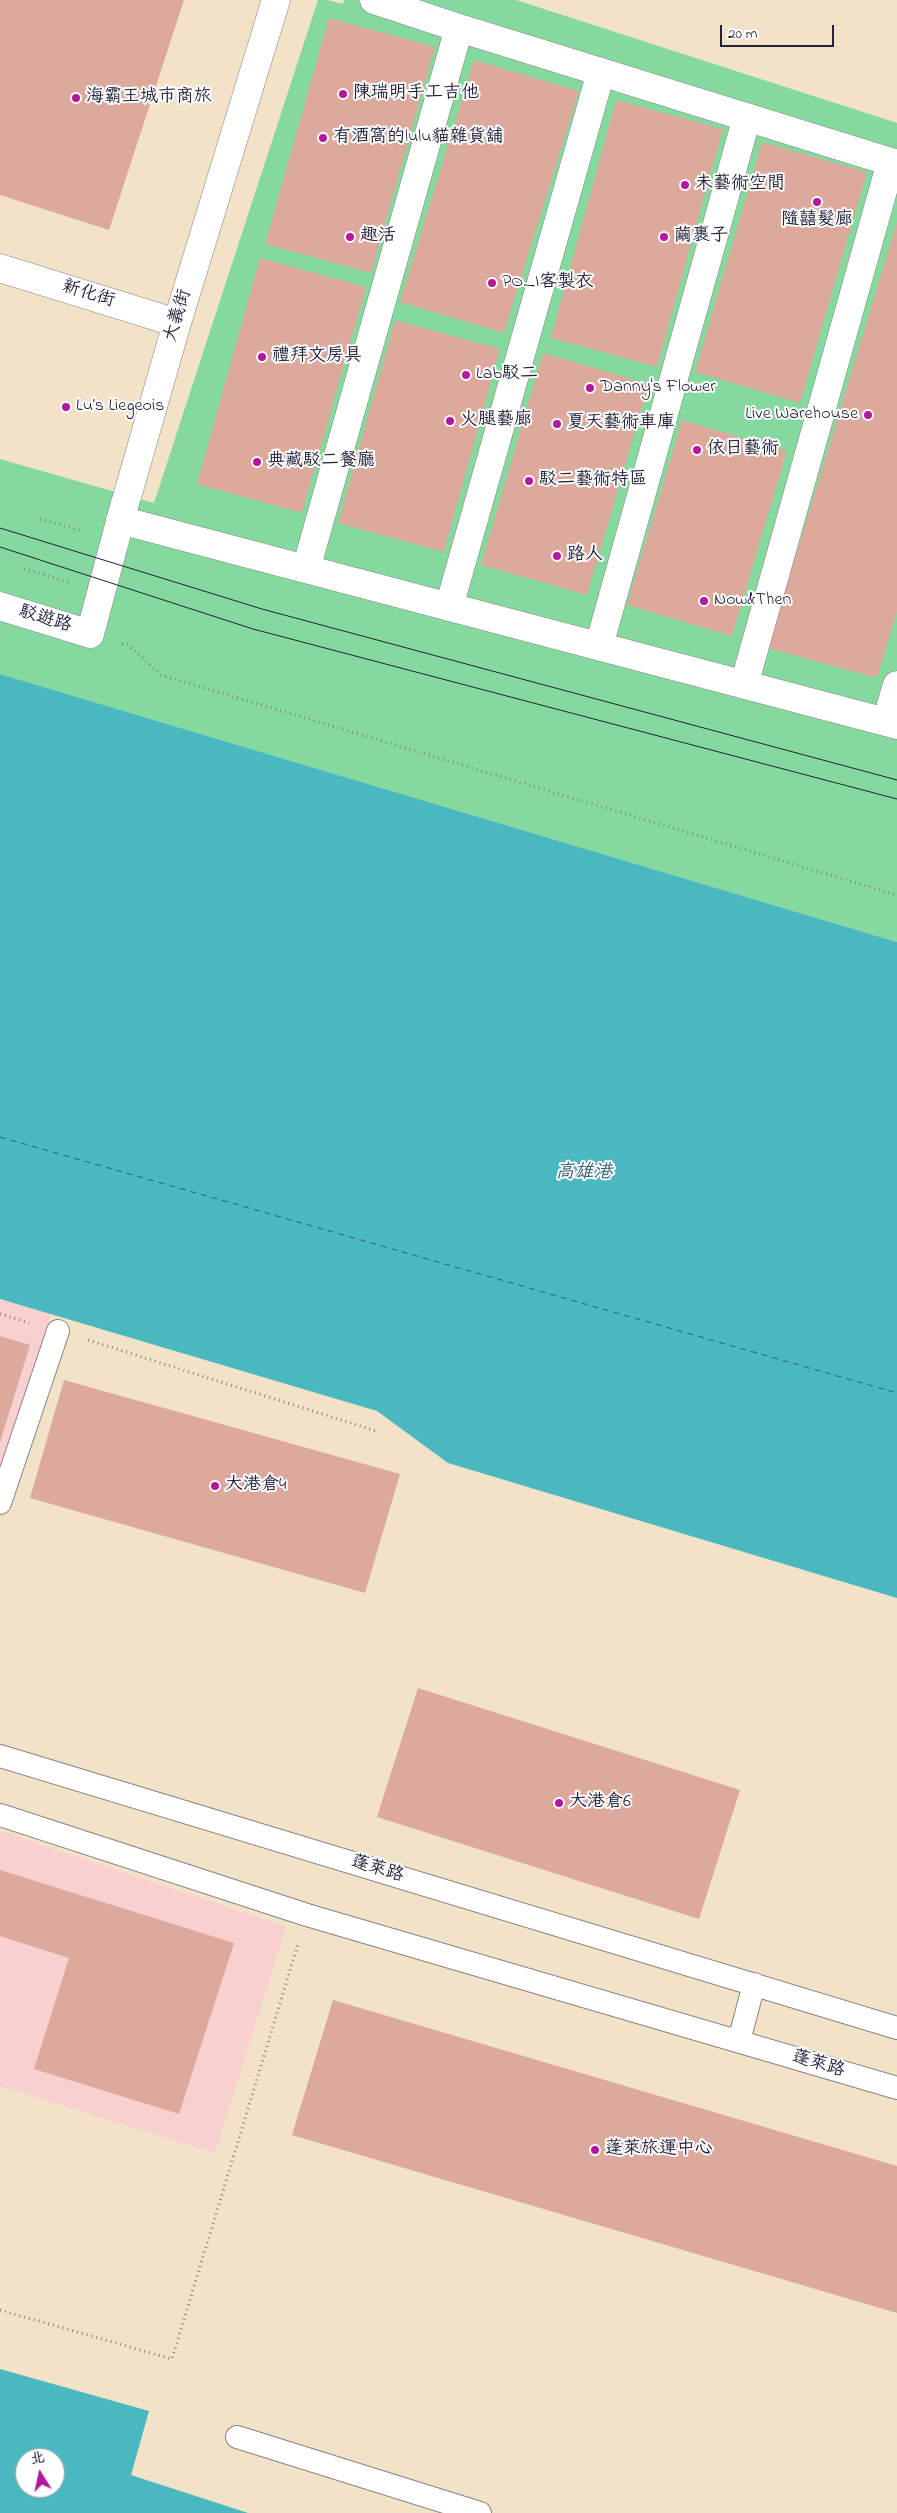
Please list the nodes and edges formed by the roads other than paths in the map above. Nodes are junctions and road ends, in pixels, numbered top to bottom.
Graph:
1 (276, 0) edge
2 (374, 0) edge
3 (459, 28) junction
4 (601, 72) junction
5 (747, 117) junction
6 (894, 163) edge
7 (0, 268) edge
8 (177, 323) junction
9 (124, 508) junction
10 (306, 569) junction
11 (0, 606) edge
12 (449, 607) junction
13 (90, 634) joint
14 (599, 646) junction
15 (744, 685) junction
16 (897, 685) edge
17 (892, 724) edge
18 (58, 1331) road end
19 (0, 1503) edge
20 (0, 1756) edge
21 (0, 1814) edge
22 (754, 1984) junction
23 (897, 2028) edge
24 (739, 2041) junction
25 (897, 2088) edge
26 (238, 2437) dead end
27 (480, 2513) edge

1 - 8 street, 大義街
2 - 3 street
3 - 4 street
3 - 10 street
4 - 5 street
4 - 12 street
5 - 6 street
5 - 14 street
6 - 15 street
7 - 8 street, 新化街
8 - 9 street, 大義街
9 - 10 street
9 - 13 street, 大義街
10 - 12 street
11 - 13 street, 駁遊路
12 - 14 street
14 - 15 street
15 - 17 street
16 - 17 street
18 - 19 lane
20 - 22 lane, 蓬萊路
21 - 24 lane, 蓬萊路
22 - 23 lane, 蓬萊路
22 - 24 lane
24 - 25 lane, 蓬萊路
26 - 27 lane

